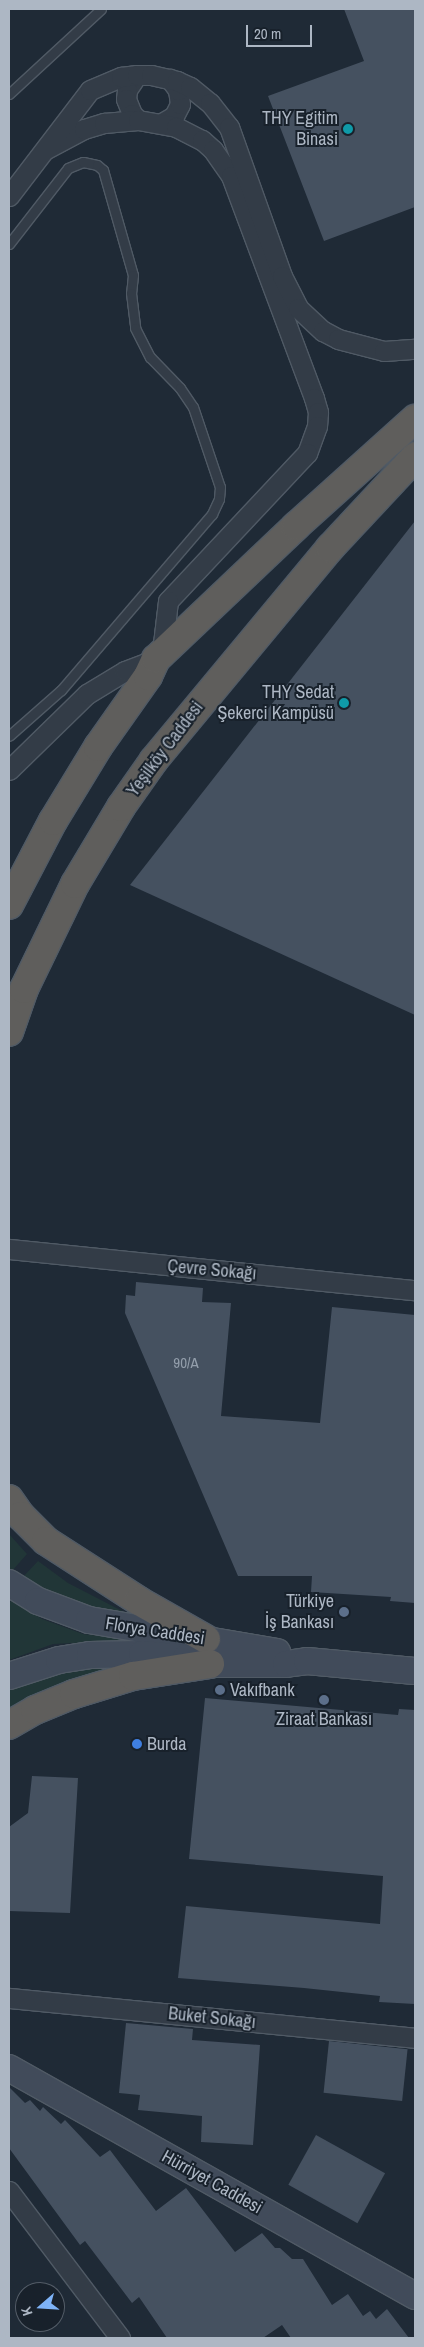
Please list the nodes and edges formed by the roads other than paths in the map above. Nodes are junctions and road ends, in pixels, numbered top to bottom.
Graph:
1 (101, 9) edge
2 (137, 75) junction
3 (170, 79) junction
4 (9, 94) edge
5 (138, 120) junction
6 (162, 123) junction
7 (46, 149) junction
8 (9, 196) edge
9 (9, 244) edge
10 (415, 349) edge
11 (415, 419) edge
12 (415, 457) edge
13 (159, 655) junction
14 (9, 736) edge
15 (9, 770) edge
16 (9, 905) edge
17 (9, 1032) edge
18 (9, 1249) edge
19 (415, 1290) edge
20 (9, 1499) edge
21 (9, 1583) edge
22 (208, 1651) junction
23 (415, 1671) edge
24 (9, 1676) edge
25 (9, 1725) edge
26 (9, 1998) edge
27 (415, 2038) edge
28 (9, 2068) edge
29 (9, 2191) edge
30 (415, 2296) edge
31 (120, 2338) edge

1 - 4 lane
2 - 3 street
2 - 5 street
2 - 7 street
3 - 6 street
3 - 10 street
5 - 6 street
5 - 7 street
6 - 13 street
7 - 8 street
9 - 14 lane
11 - 13 highway
12 - 17 highway, Yeşilköy Caddesi
13 - 15 street
13 - 16 highway
18 - 19 street, Çevre Sokağı
20 - 22 highway
21 - 22 main road, Florya Caddesi
22 - 23 main road, Florya Caddesi
22 - 24 main road, Florya Caddesi
22 - 25 highway
26 - 27 street, Buket Sokağı
28 - 30 main road, Hürriyet Caddesi
29 - 31 street

